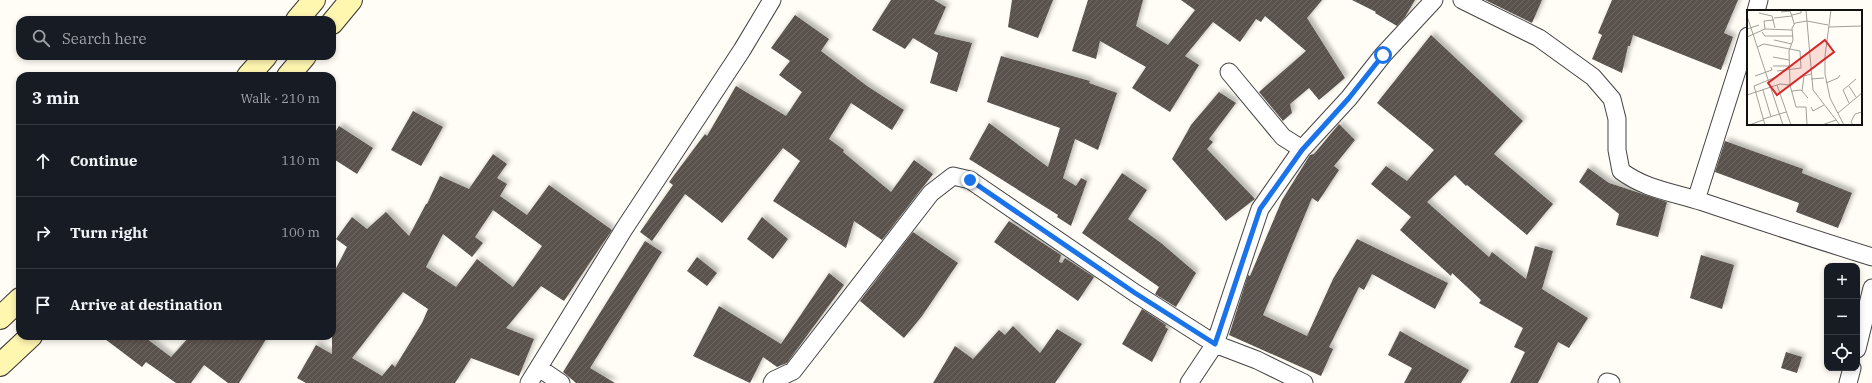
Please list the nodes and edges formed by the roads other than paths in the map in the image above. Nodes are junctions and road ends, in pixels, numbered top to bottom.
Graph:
1 (314, 0) edge
2 (351, 0) edge
3 (772, 0) edge
4 (1434, 0) edge
5 (1462, 0) edge
6 (1759, 0) edge
7 (1756, 10) edge
8 (300, 16) edge
9 (336, 18) edge
10 (1747, 39) edge
11 (262, 60) edge
12 (302, 60) edge
13 (252, 72) edge
14 (291, 72) edge
15 (1229, 72) dead end
16 (1302, 150) junction
17 (1696, 200) junction
18 (1872, 257) edge
19 (1872, 288) edge
20 (16, 303) edge
21 (0, 318) edge
22 (1860, 337) edge
23 (27, 340) edge
24 (1215, 344) junction
25 (0, 365) edge
26 (539, 368) junction
27 (1851, 371) edge
28 (529, 383) edge
29 (561, 383) edge
30 (772, 383) edge
31 (1190, 383) edge
32 (1304, 383) edge
33 (1848, 383) edge

1 - 8 main road
2 - 9 main road
3 - 26 street
4 - 16 street
5 - 17 street
6 - 7 street
10 - 17 street
11 - 13 main road
12 - 14 main road
15 - 16 street
16 - 24 street
17 - 18 street
19 - 22 street
20 - 21 main road
23 - 25 main road
24 - 30 street
24 - 31 street
24 - 32 street
26 - 28 street
26 - 29 street
27 - 33 street

